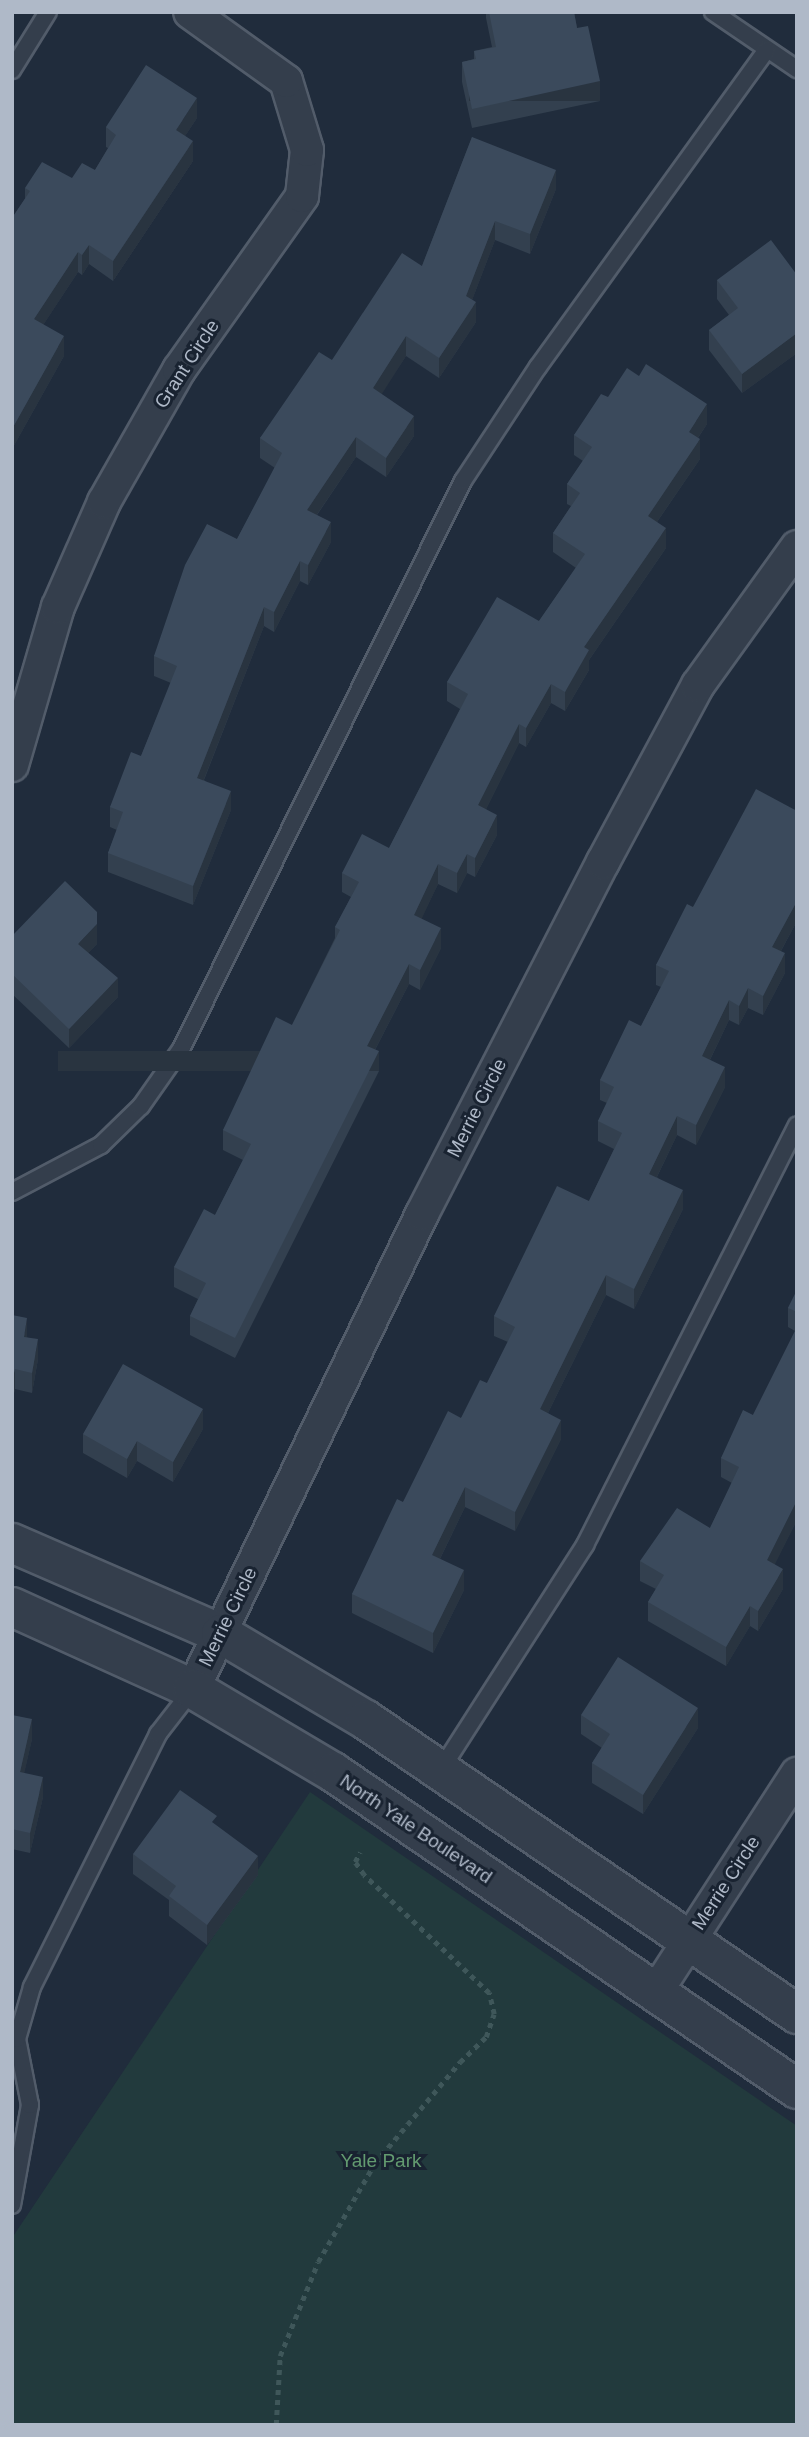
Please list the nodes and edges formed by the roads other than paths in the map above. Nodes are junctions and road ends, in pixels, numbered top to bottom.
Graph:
1 (48, 12) edge
2 (190, 12) edge
3 (712, 12) edge
4 (767, 50) junction
5 (797, 69) edge
6 (12, 70) edge
7 (797, 547) edge
8 (12, 765) edge
9 (797, 1125) edge
10 (12, 1192) edge
11 (12, 1543) edge
12 (12, 1607) edge
13 (221, 1634) junction
14 (193, 1689) junction
15 (440, 1771) junction
16 (797, 1774) edge
17 (688, 1940) junction
18 (656, 1992) junction
19 (797, 2014) edge
20 (797, 2089) edge
21 (12, 2205) edge

1 - 6 lane
2 - 8 street, Grant Circle
3 - 4 lane
4 - 5 lane
4 - 10 lane
7 - 13 street, Merrie Circle
9 - 15 lane
11 - 13 street
12 - 14 street, North Yale Boulevard
13 - 14 street, Merrie Circle
13 - 15 street
14 - 18 street, North Yale Boulevard
14 - 21 lane
15 - 17 street
16 - 17 street, Merrie Circle
17 - 18 street, Merrie Circle
17 - 19 street
18 - 20 street, North Yale Boulevard

